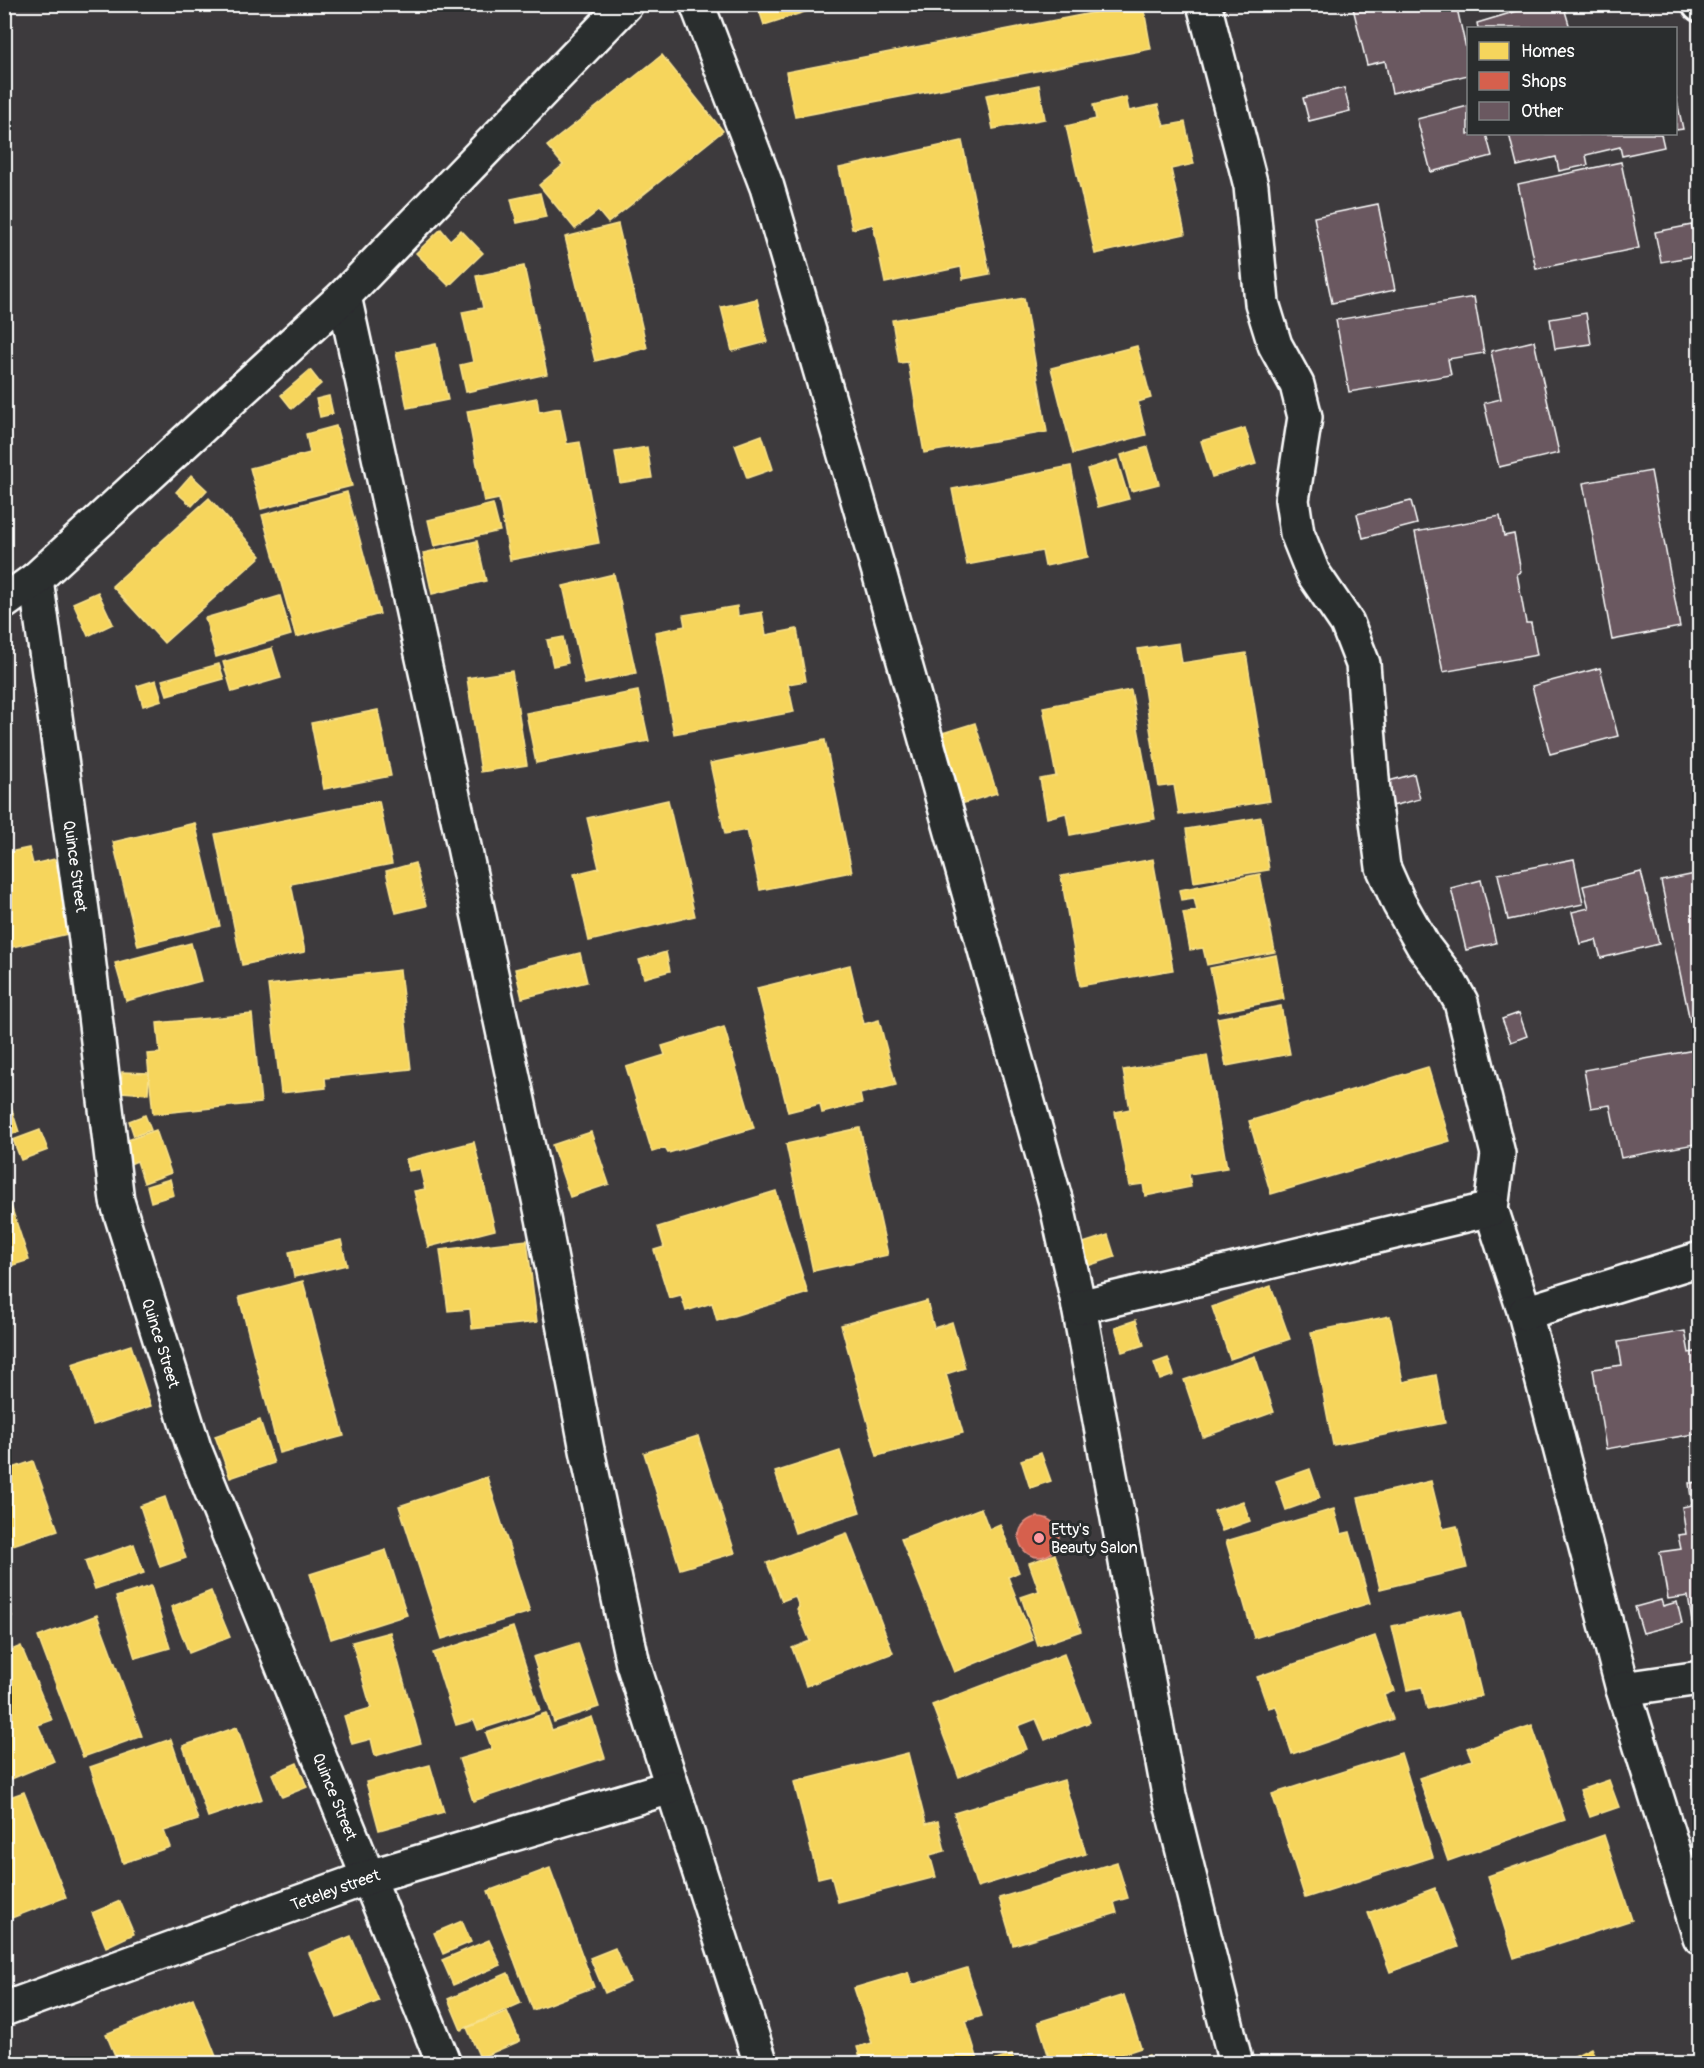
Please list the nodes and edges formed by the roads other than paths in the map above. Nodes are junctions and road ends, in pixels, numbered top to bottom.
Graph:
1 (626, 4) edge
2 (698, 4) edge
3 (1204, 4) edge
4 (344, 296) junction
5 (36, 579) junction
6 (4, 602) edge
7 (1491, 1209) junction
8 (1700, 1259) edge
9 (1079, 1307) junction
10 (1525, 1313) junction
11 (1700, 1678) edge
12 (1623, 1689) junction
13 (671, 1787) junction
14 (369, 1877) junction
15 (1700, 1937) edge
16 (4, 2009) edge
17 (444, 2064) edge
18 (761, 2064) edge
19 (1236, 2064) edge

1 - 4 street
2 - 9 street
3 - 7 street
4 - 5 street
4 - 13 street
5 - 6 street
5 - 14 street, Quince Street
7 - 9 street
7 - 10 street
8 - 10 street
9 - 19 street
10 - 12 street
11 - 12 street
12 - 15 street
13 - 14 street, Teteley street
13 - 18 street
14 - 16 street, Teteley street
14 - 17 street, Quince Street

